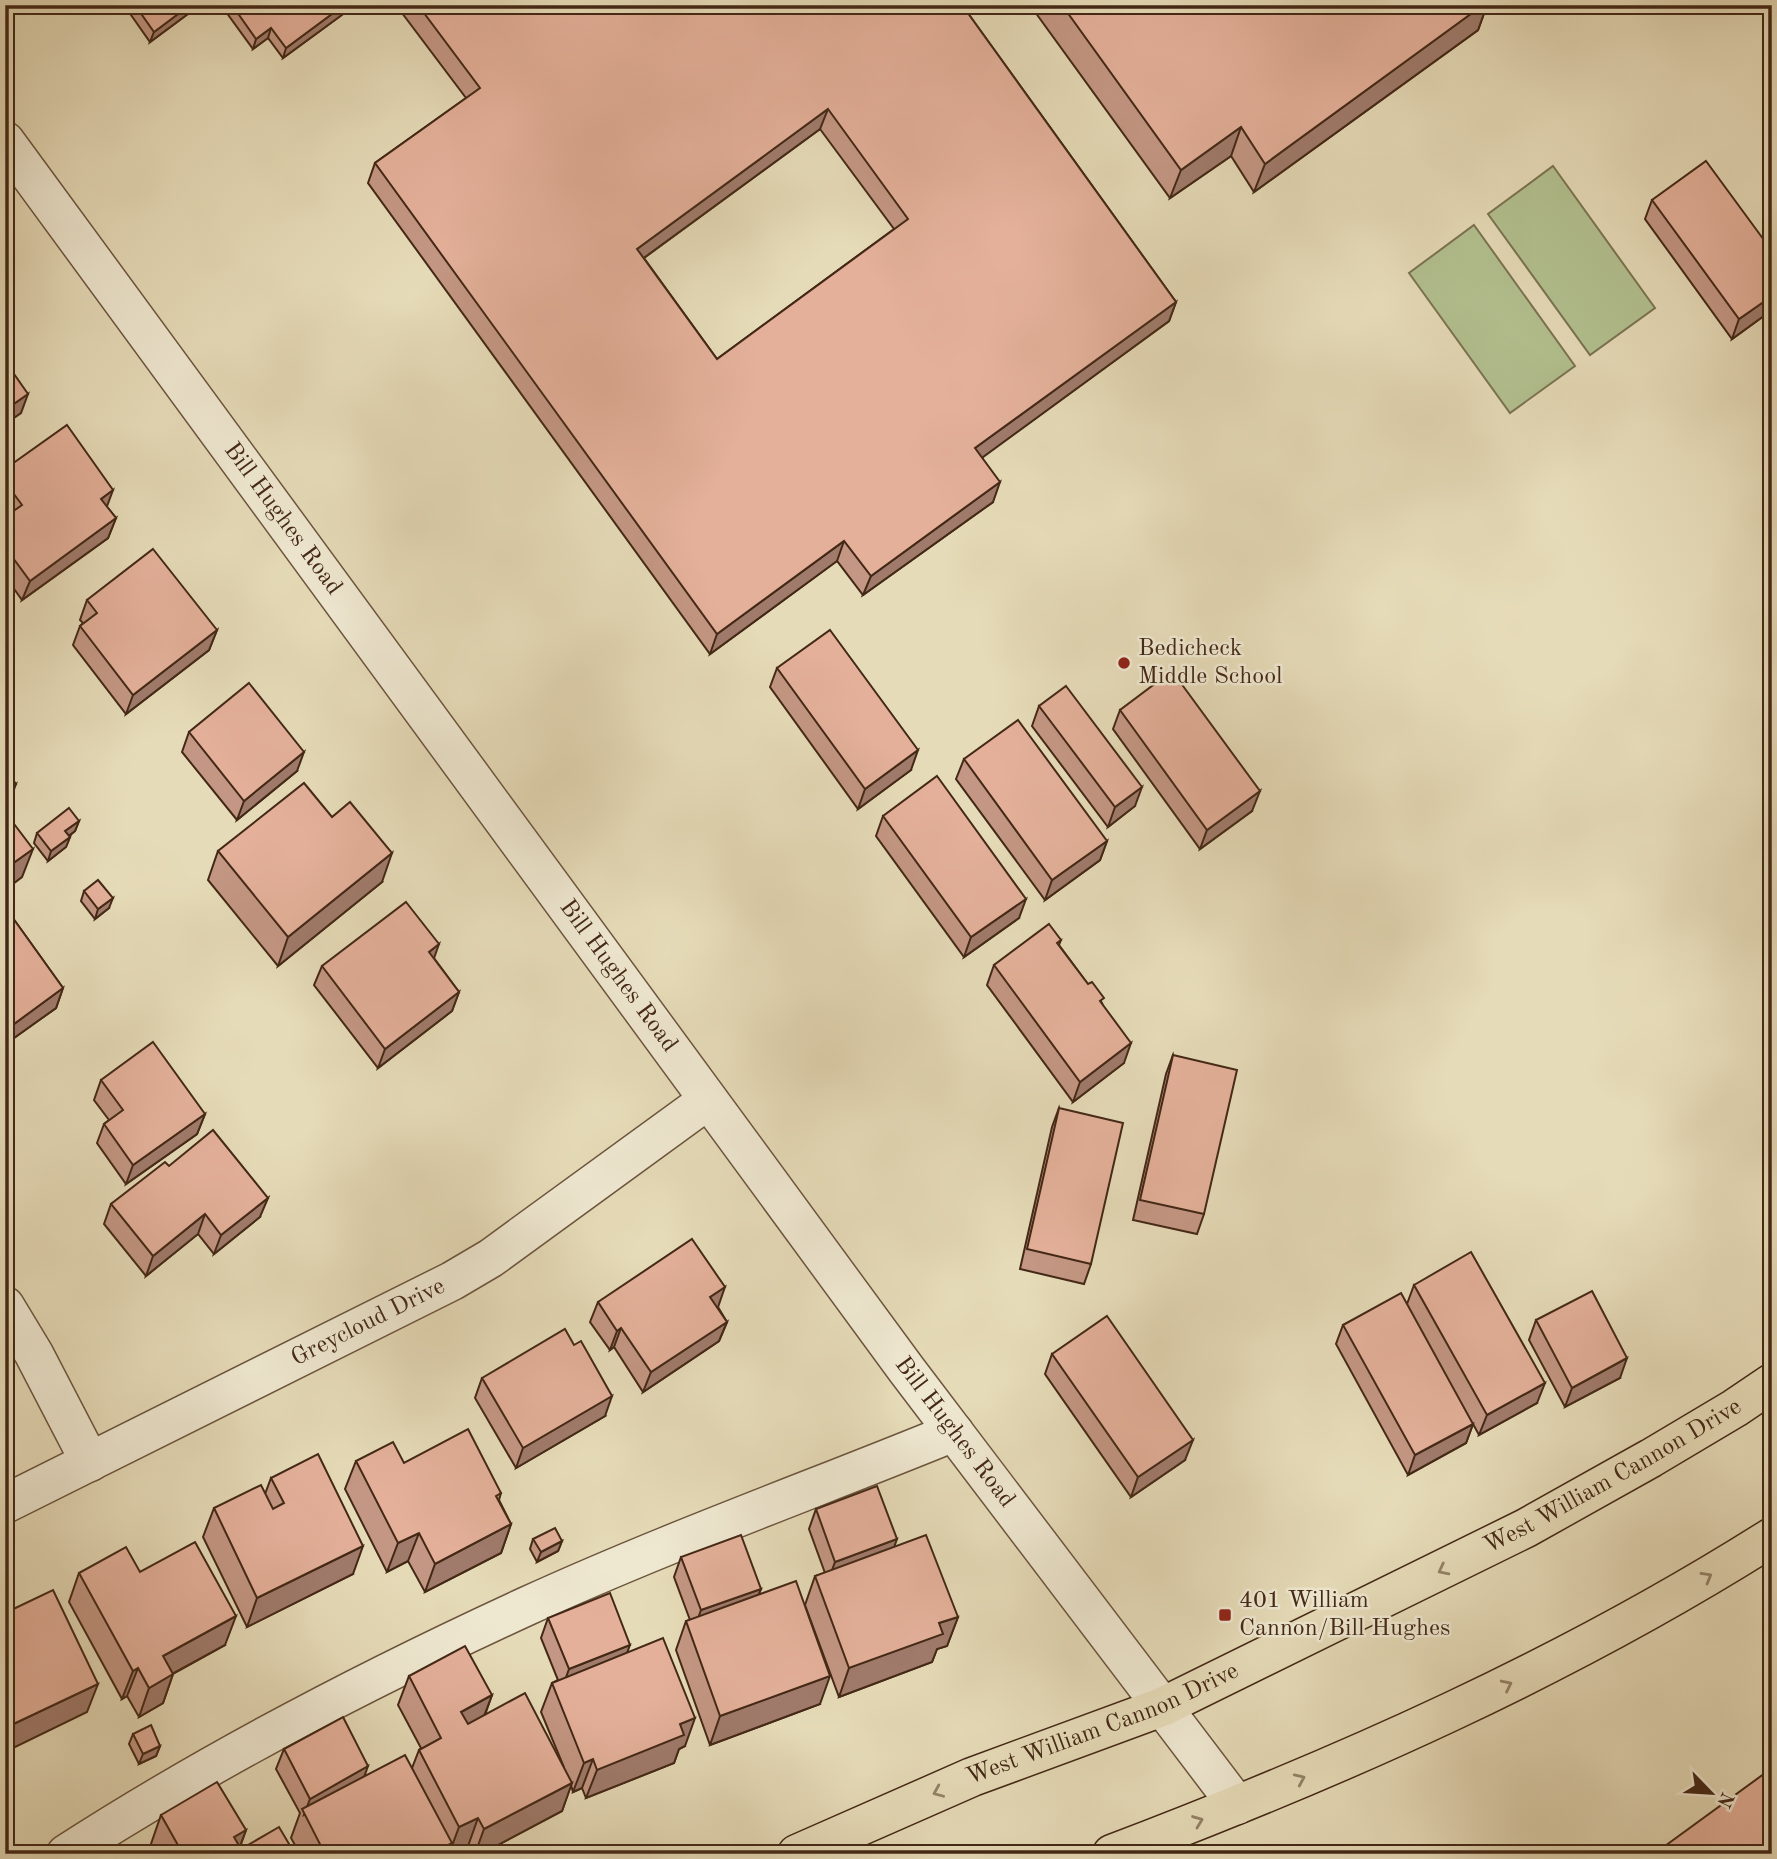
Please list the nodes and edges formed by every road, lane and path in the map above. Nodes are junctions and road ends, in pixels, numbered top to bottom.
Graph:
1 (5, 141) edge
2 (708, 1100) junction
3 (5, 1306) edge
4 (1772, 1383) edge
5 (954, 1432) junction
6 (90, 1462) junction
7 (5, 1504) edge
8 (1772, 1537) edge
9 (1162, 1707) junction
10 (1237, 1805) junction
11 (66, 1854) edge
12 (797, 1854) edge
13 (1112, 1854) edge

1 - 2 street, Bill Hughes Road
2 - 5 street, Bill Hughes Road
2 - 6 street, Greycloud Drive
3 - 6 street
4 -> 9 main road, West William Cannon Drive
5 - 9 street, Bill Hughes Road
5 - 11 street
6 - 7 street, Greycloud Drive
10 -> 8 main road
9 - 10 street, Bill Hughes Road
9 -> 12 main road, West William Cannon Drive
13 -> 10 main road

